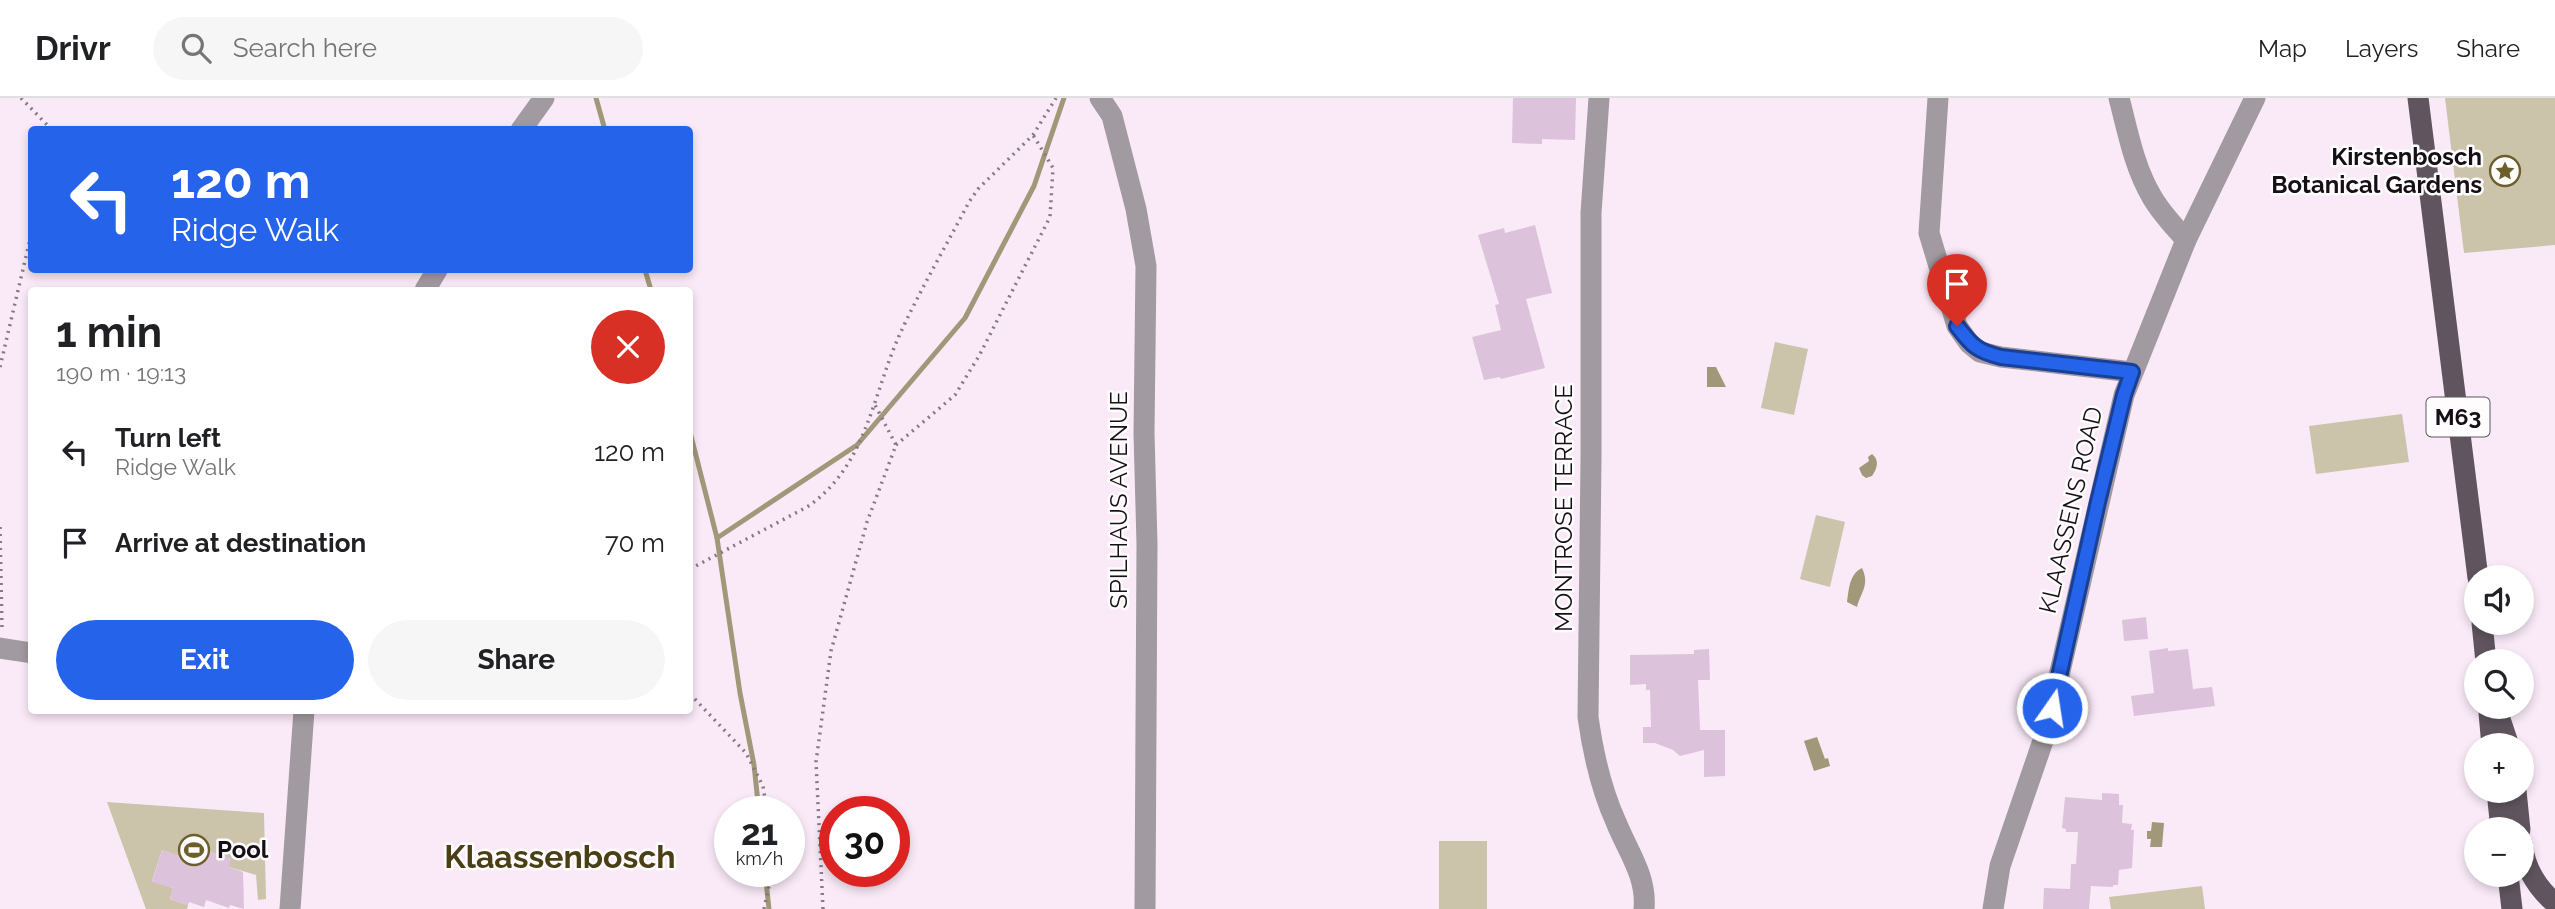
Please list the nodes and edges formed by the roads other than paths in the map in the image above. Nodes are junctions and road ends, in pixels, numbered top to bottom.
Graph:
1 (544, 98) edge
2 (1100, 98) edge
3 (1600, 98) edge
4 (1938, 98) edge
5 (2119, 98) edge
6 (2255, 98) edge
7 (2418, 98) edge
8 (524, 126) edge
9 (2186, 240) junction
10 (2132, 372) junction
11 (2476, 565) edge
12 (1, 648) edge
13 (28, 652) edge
14 (304, 714) edge
15 (2534, 880) edge
16 (2509, 887) edge
17 (2555, 903) edge
18 (290, 909) edge
19 (1145, 909) edge
20 (1644, 909) edge
21 (1993, 909) edge
22 (2512, 909) edge

1 - 8 street
2 - 19 street, SPILHAUS AVENUE
3 - 20 street, MONTROSE TERRACE
4 - 10 street
5 - 9 street
6 - 9 street, KLAASSENS ROAD
7 - 11 main road, M63
9 - 10 street, KLAASSENS ROAD
10 - 21 street, KLAASSENS ROAD
12 - 13 street
14 - 18 street
15 - 17 main road
16 - 22 main road

